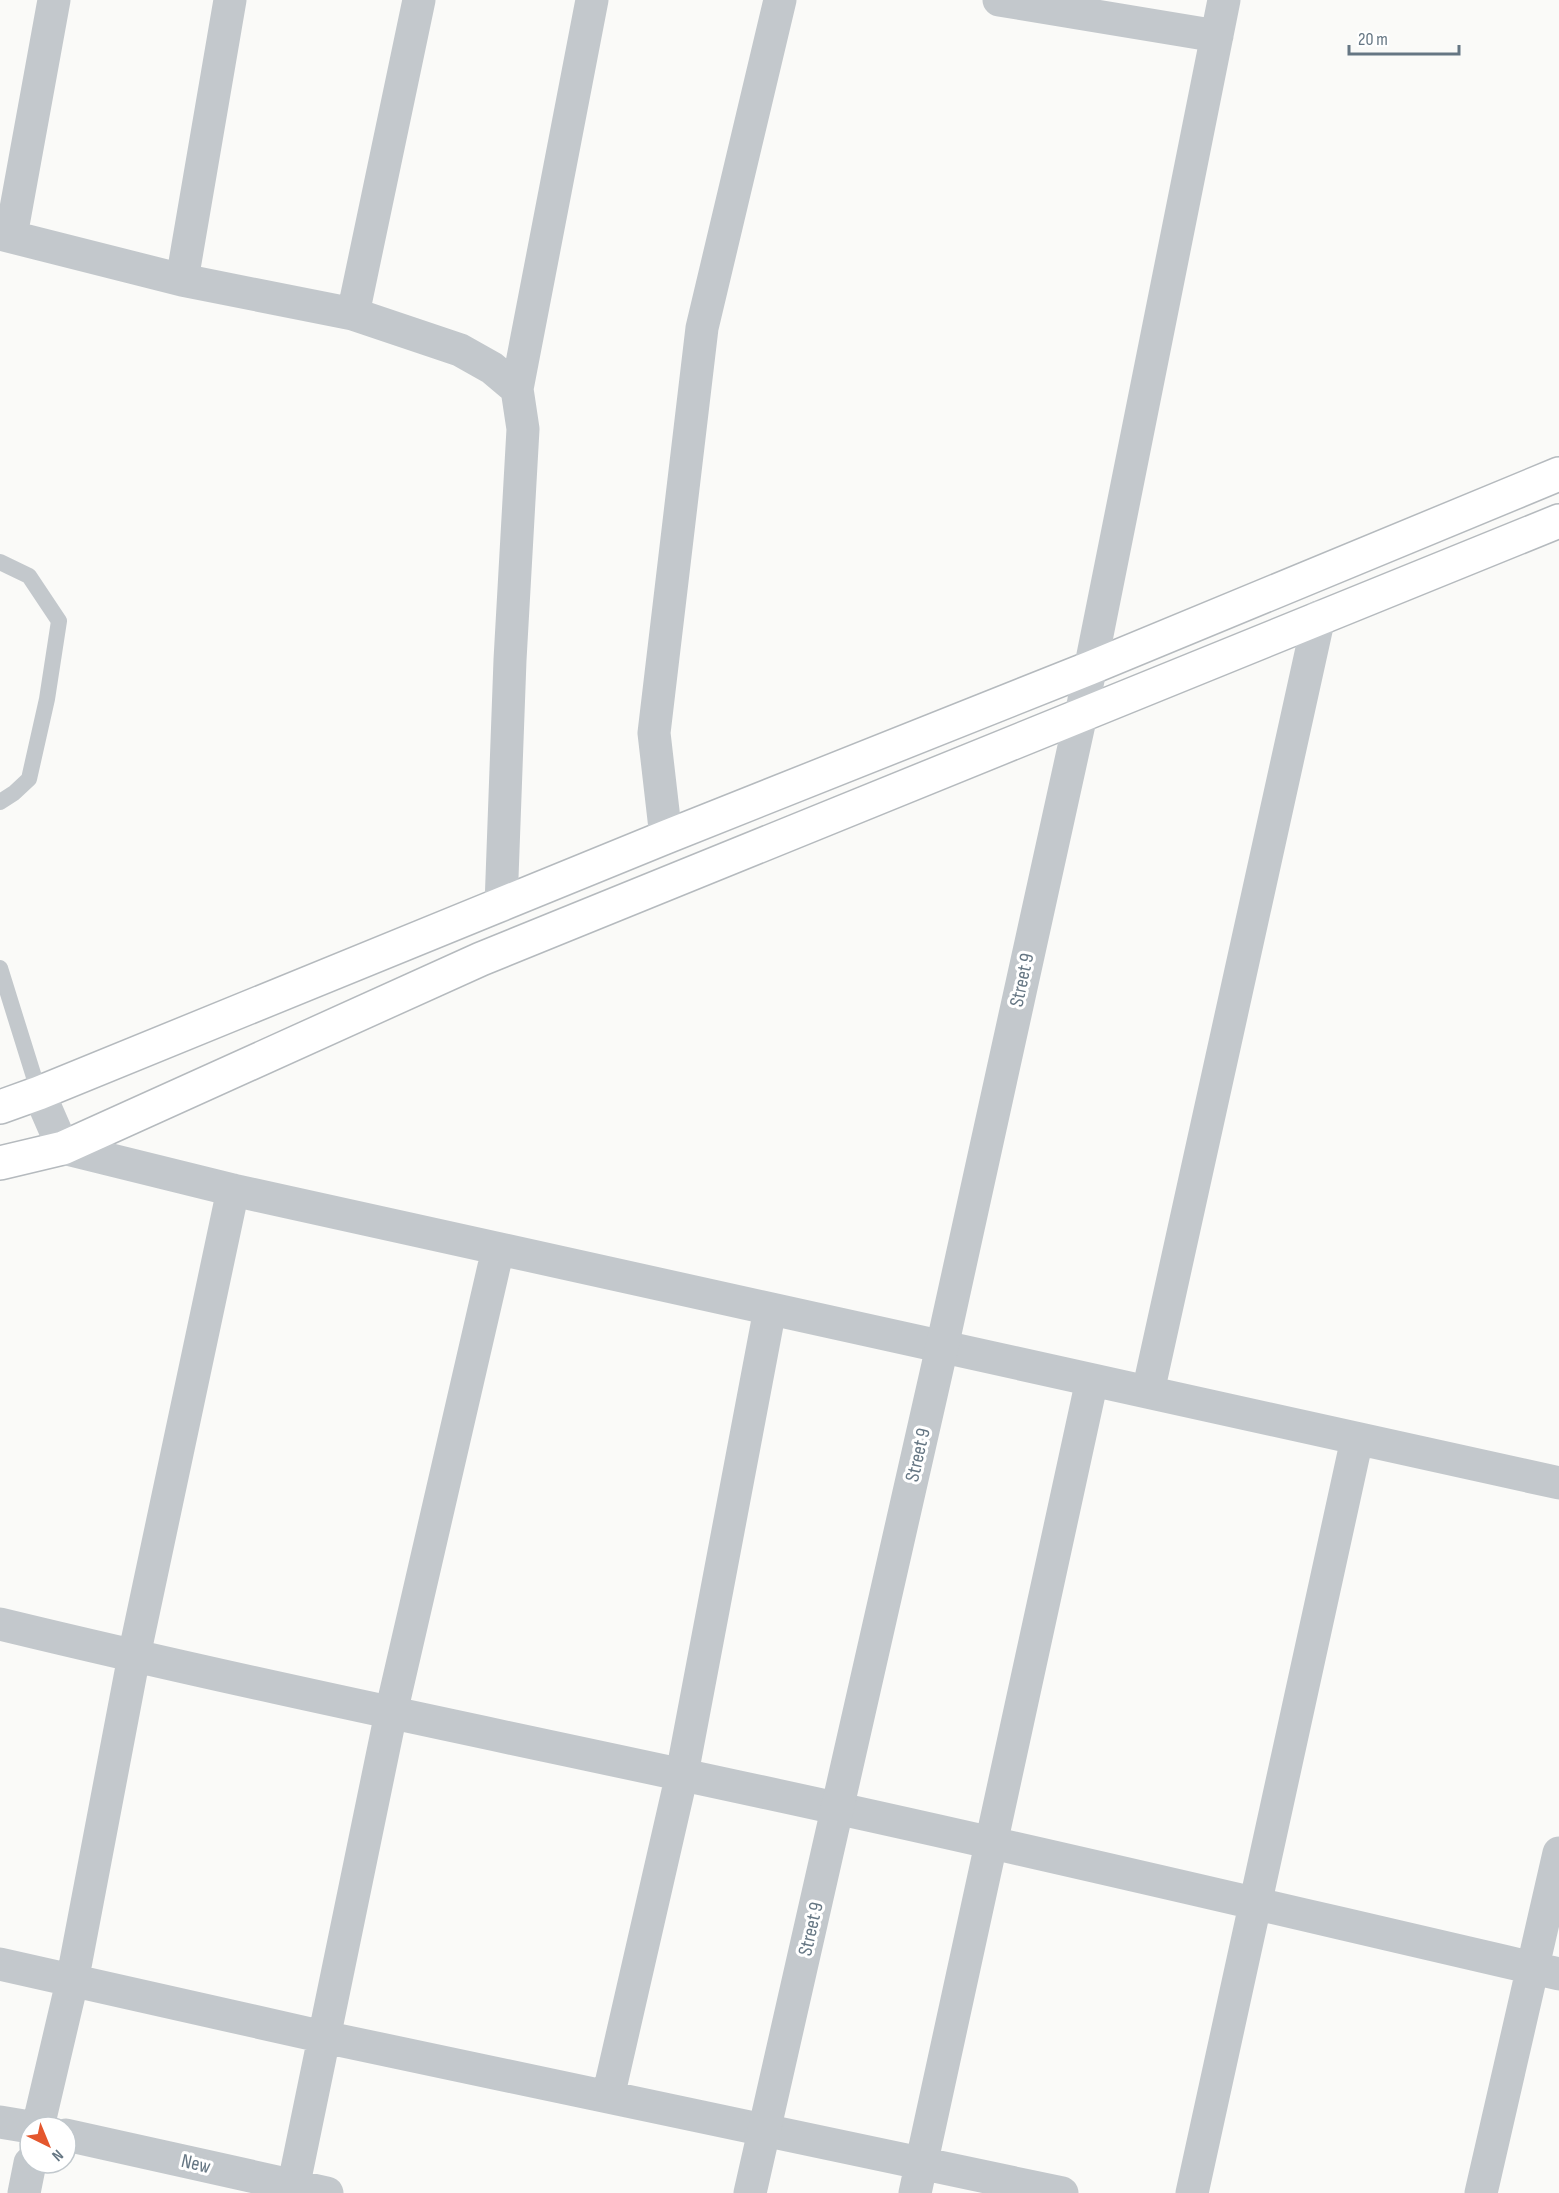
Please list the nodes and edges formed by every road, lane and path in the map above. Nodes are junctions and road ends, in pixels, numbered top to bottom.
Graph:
1 (54, 0) edge
2 (230, 0) edge
3 (419, 0) edge
4 (592, 0) edge
5 (780, 0) edge
6 (999, 0) edge
7 (1224, 0) edge
8 (1217, 36) junction
9 (5, 235) edge
10 (182, 280) junction
11 (353, 314) junction
12 (517, 389) junction
13 (1559, 474) edge
14 (1559, 521) edge
15 (0, 562) edge
16 (1319, 617) junction
17 (1090, 668) junction
18 (1081, 715) junction
19 (0, 802) edge
20 (666, 837) junction
21 (501, 905) junction
22 (0, 968) edge
23 (39, 1094) junction
24 (0, 1107) edge
25 (63, 1148) junction
26 (0, 1162) edge
27 (232, 1190) junction
28 (498, 1249) junction
29 (770, 1309) junction
30 (942, 1347) junction
31 (1092, 1380) junction
32 (1148, 1392) junction
33 (1358, 1439) junction
34 (1559, 1483) edge
35 (0, 1624) edge
36 (134, 1656) junction
37 (391, 1713) junction
38 (681, 1774) junction
39 (838, 1808) junction
40 (991, 1844) junction
41 (1559, 1853) edge
42 (1256, 1904) junction
43 (0, 1964) edge
44 (1546, 1971) edge
45 (72, 1982) junction
46 (324, 2037) junction
47 (608, 2097) junction
48 (41, 2115) edge
49 (0, 2122) edge
50 (18, 2125) edge
51 (765, 2131) junction
52 (78, 2138) edge
53 (28, 2175) edge
54 (918, 2178) edge
55 (293, 2189) edge
56 (24, 2193) edge
57 (327, 2193) edge
58 (750, 2193) edge
59 (1062, 2193) edge
60 (1192, 2193) edge
61 (1481, 2193) edge

1 - 9 street
2 - 10 street
3 - 11 street
4 - 12 street
5 - 20 street
6 - 8 street
7 - 8 street, Street 9
8 - 17 street, Street 9
9 - 10 street
10 - 11 street
11 - 12 street
12 - 21 street
13 - 17 main road
14 - 16 main road
15 - 19 lane
16 - 18 main road
16 - 32 street
17 - 18 street, Street 9
17 - 20 main road
18 - 25 main road
18 - 30 street, Street 9
20 - 21 main road
21 - 23 main road
22 - 23 lane
23 - 24 main road
23 - 25 street
25 - 26 main road
25 - 27 street
27 - 28 street
27 - 36 street
28 - 29 street
28 - 37 street
29 - 30 street
29 - 38 street
30 - 31 street
30 - 39 street, Street 9
31 - 32 street
31 - 40 street
32 - 33 street
33 - 34 street
33 - 42 street
35 - 36 street
36 - 37 street
36 - 45 street
37 - 38 street
37 - 46 street
38 - 39 street
38 - 47 street
39 - 40 street
39 - 51 street, Street 9
40 - 42 street
40 - 54 street
41 - 44 street
42 - 44 street
42 - 60 street
43 - 45 street
44 - 61 street
45 - 46 street
45 - 48 street
46 - 47 street
46 - 55 street
47 - 51 street
49 - 50 street
51 - 54 street
51 - 58 street, Street 9
52 - 55 street, New
53 - 56 street
54 - 59 street
55 - 57 street, New

